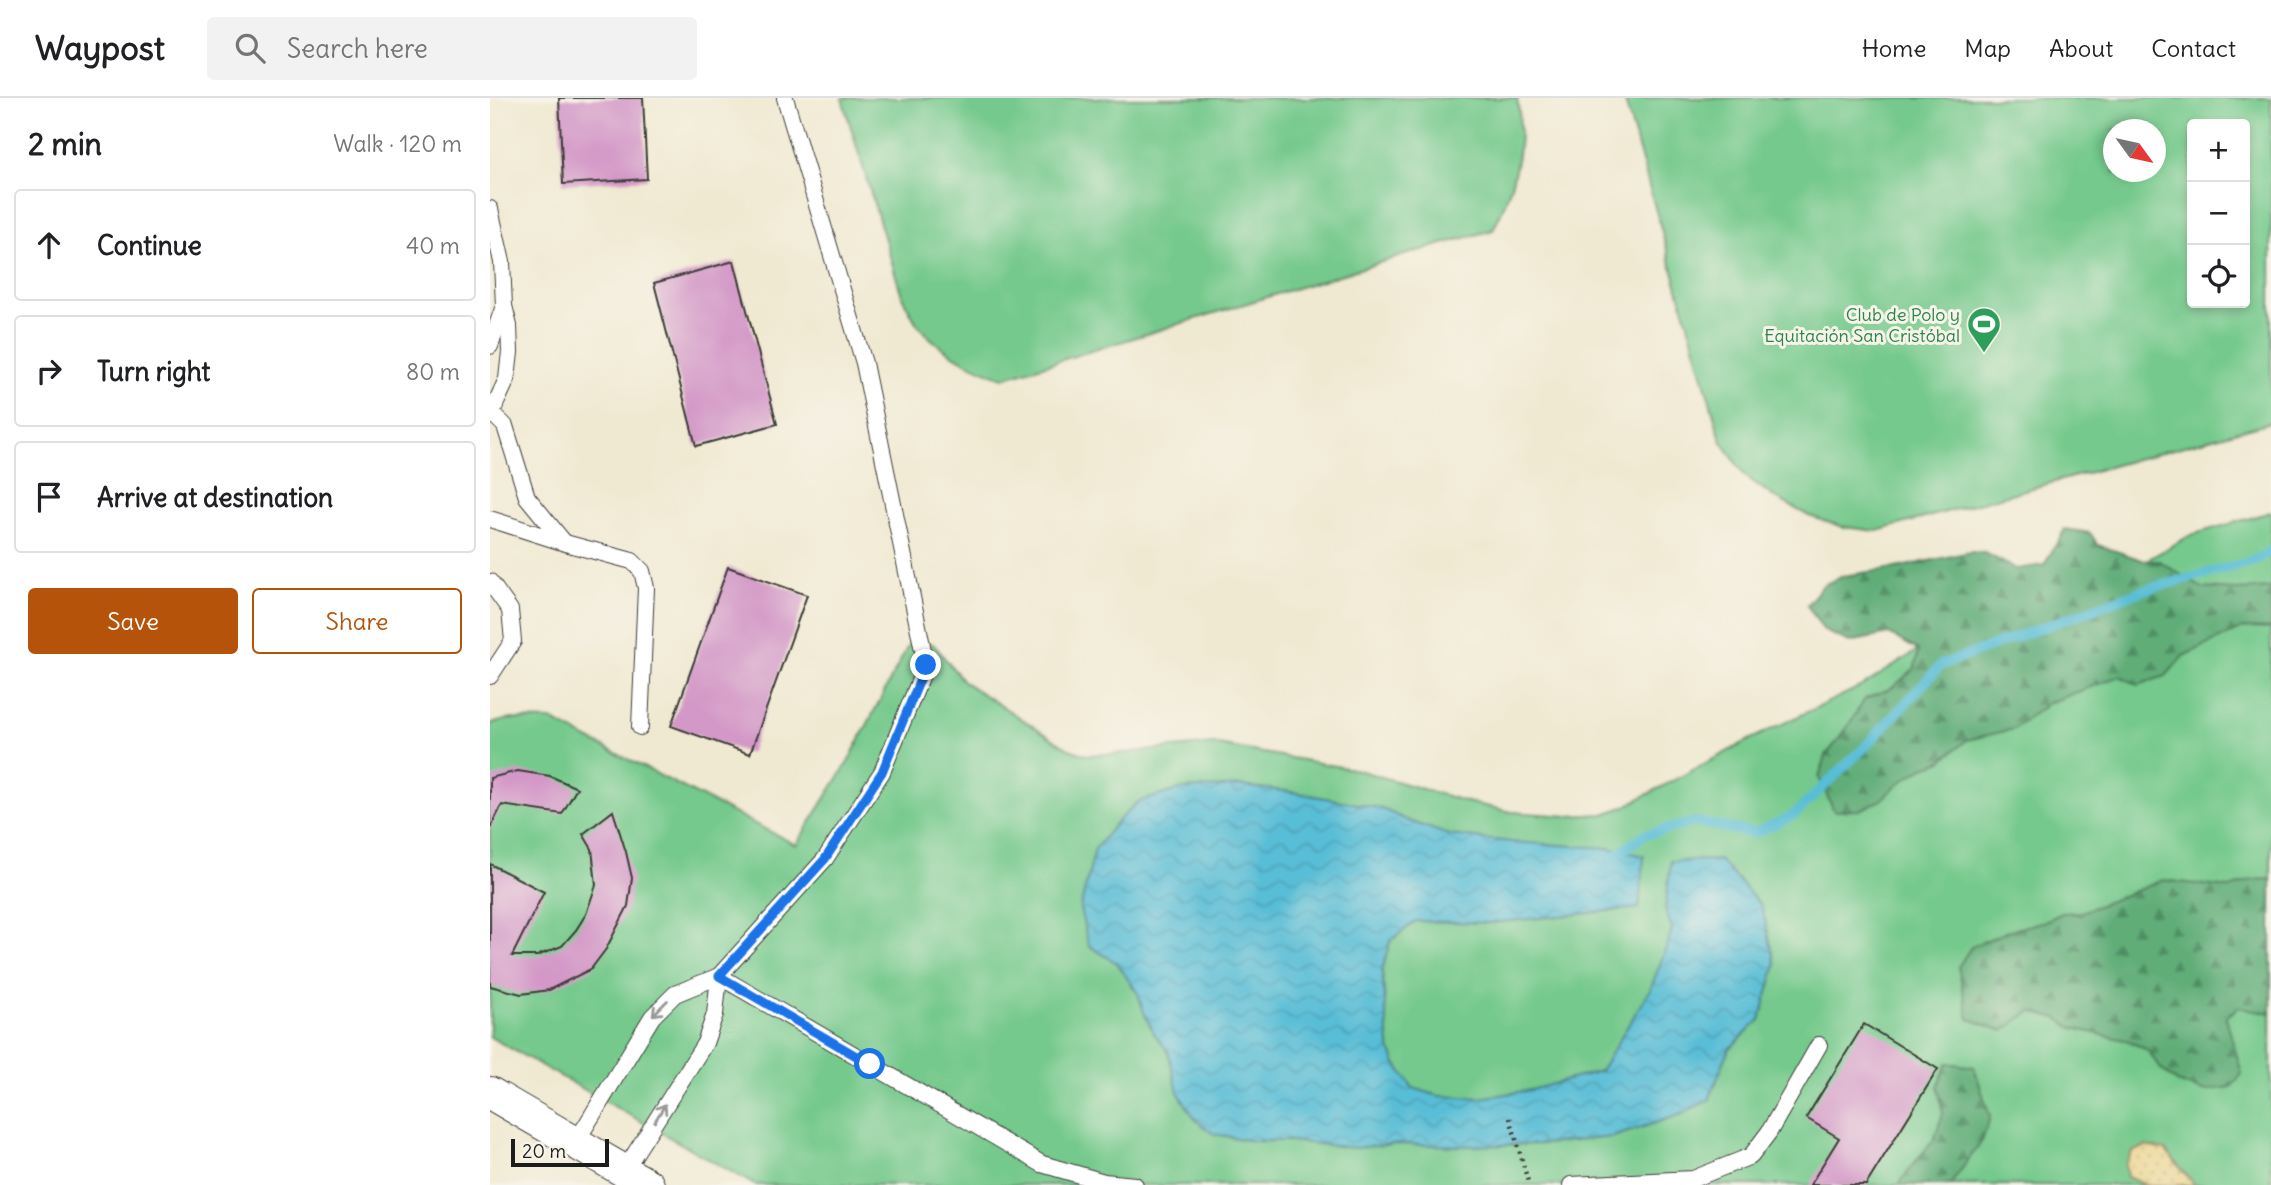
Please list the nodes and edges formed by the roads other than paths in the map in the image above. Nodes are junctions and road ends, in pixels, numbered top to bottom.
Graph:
1 (785, 98) edge
2 (490, 209) edge
3 (504, 306) junction
4 (490, 346) edge
5 (491, 413) edge
6 (490, 519) edge
7 (565, 543) junction
8 (490, 582) edge
9 (490, 676) edge
10 (639, 727) dead end
11 (719, 976) junction
12 (1819, 1045) dead end
13 (490, 1093) edge
14 (576, 1142) junction
15 (636, 1178) edge
16 (1135, 1185) edge
17 (1571, 1185) edge

1 - 11 lane
2 - 3 lane
3 - 4 lane
3 - 5 lane
5 - 7 lane
6 - 7 lane
7 - 10 lane
8 - 9 lane
11 -> 14 lane
15 -> 11 lane
11 - 16 lane
12 - 17 lane
13 - 14 street
14 - 15 street

